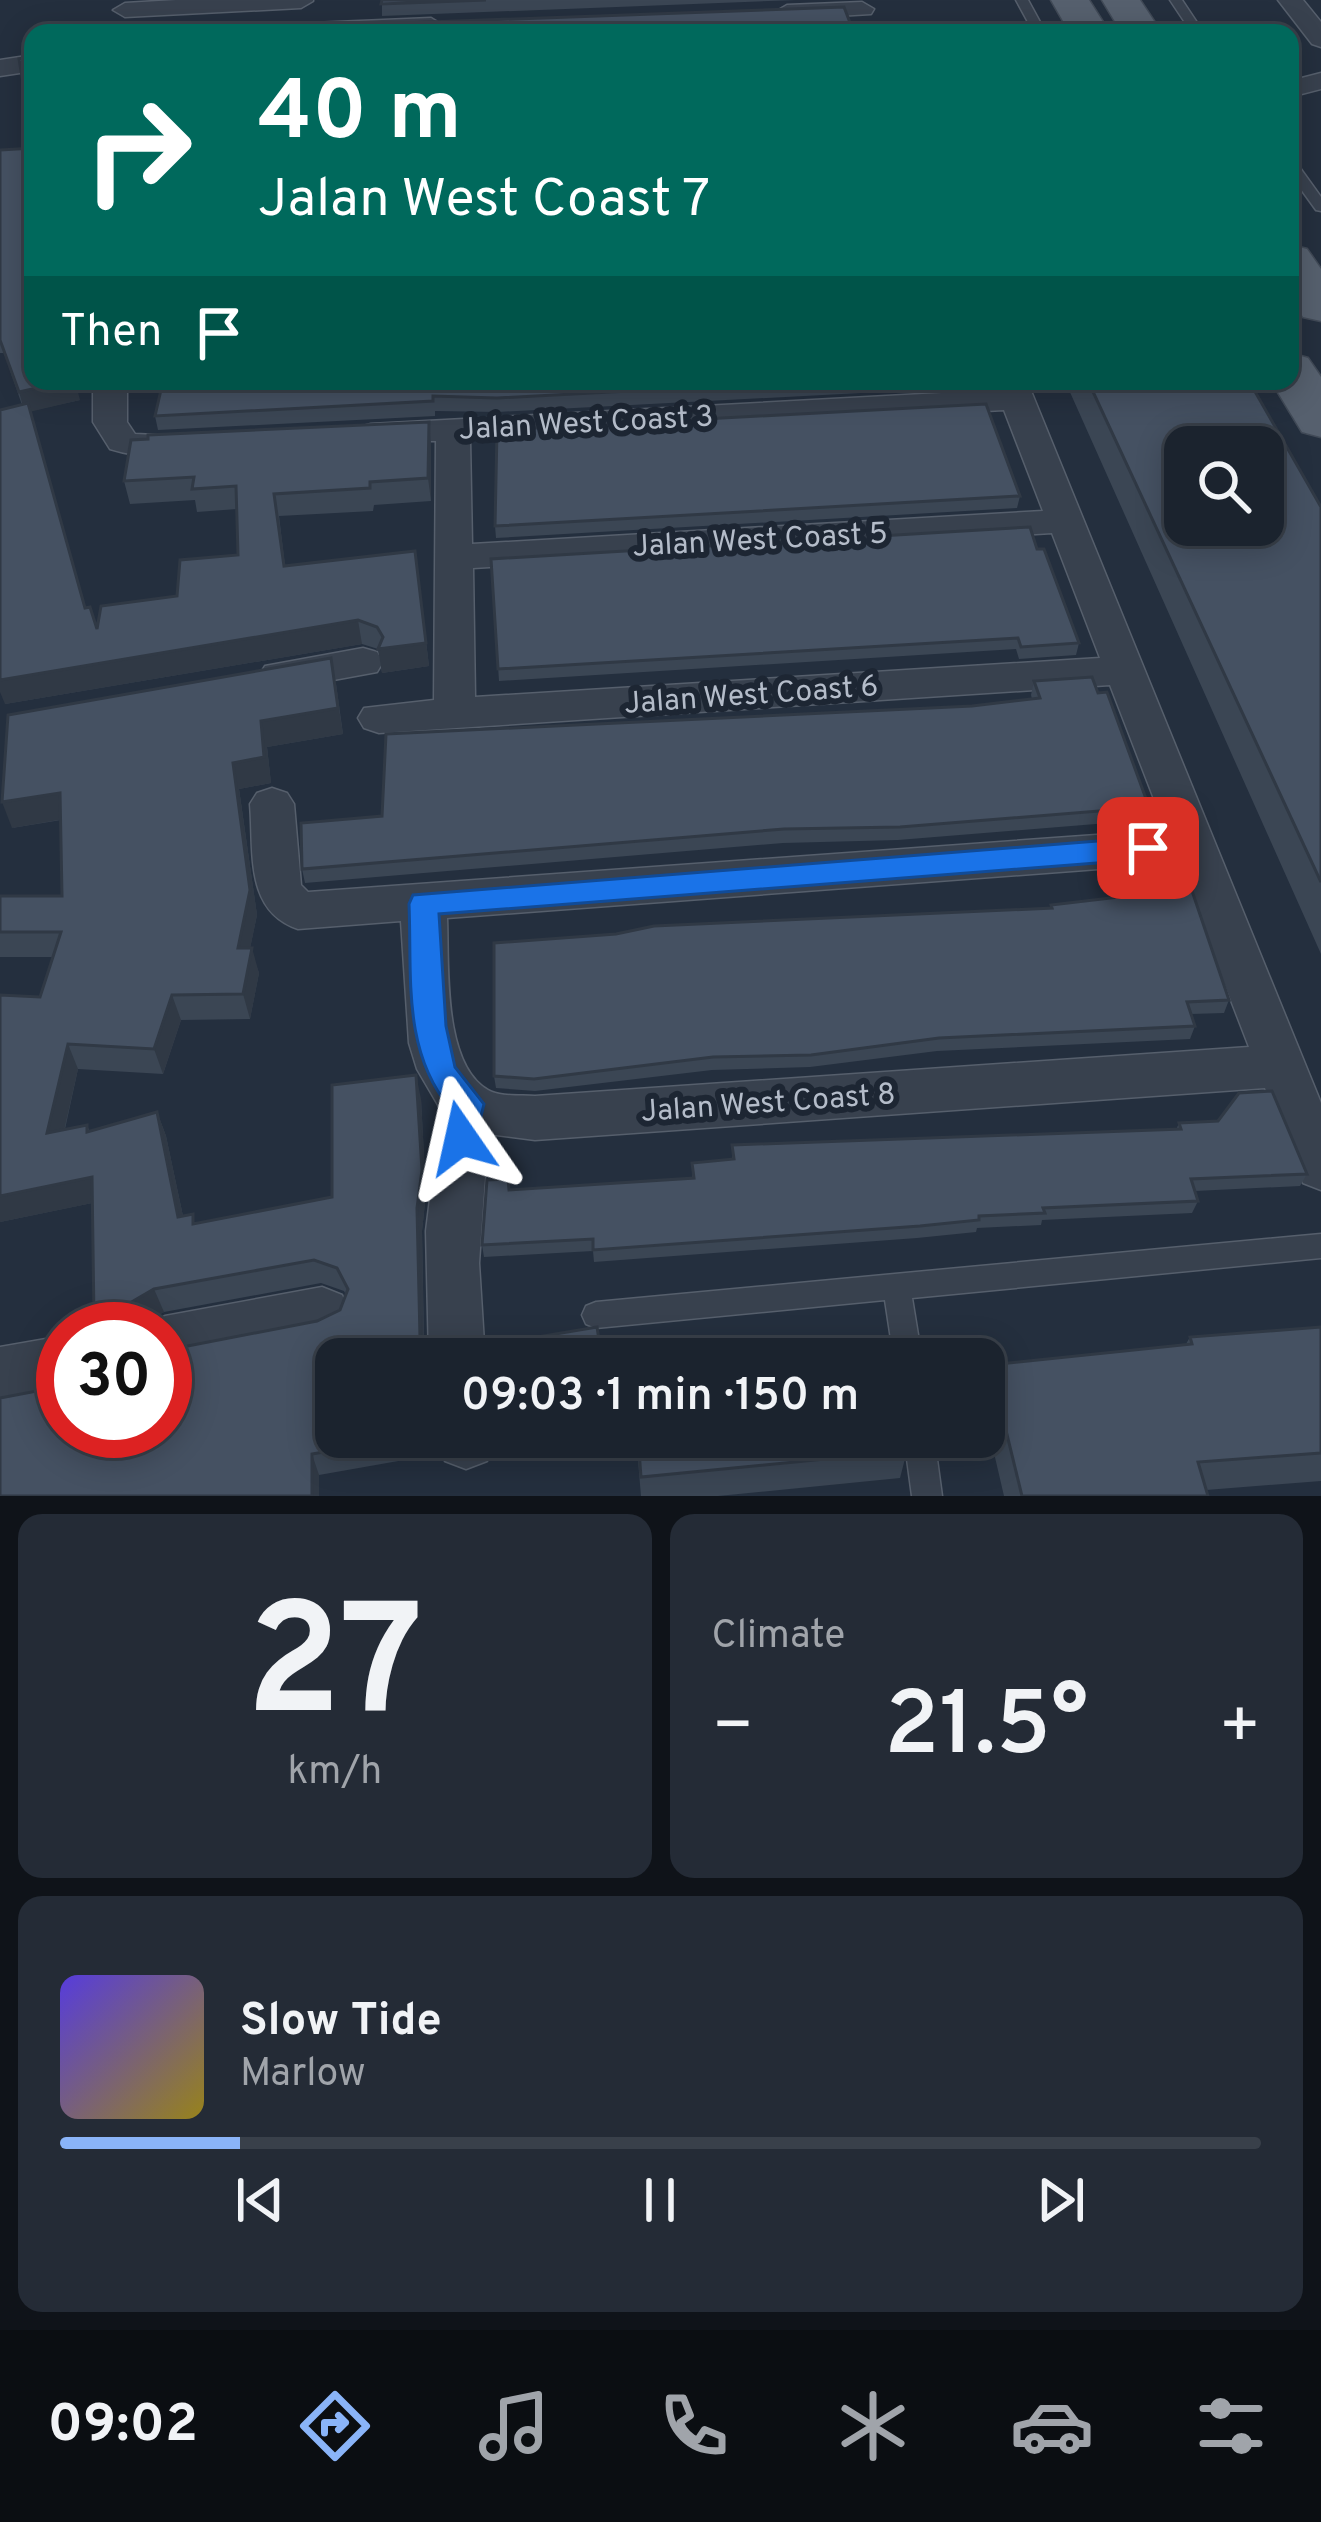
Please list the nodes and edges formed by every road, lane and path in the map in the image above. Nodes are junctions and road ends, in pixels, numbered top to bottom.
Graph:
1 (1290, 0) edge
2 (302, 2) edge
3 (768, 13) edge
4 (126, 14) edge
5 (864, 14) edge
6 (1321, 38) edge
7 (1299, 176) edge
8 (1321, 207) edge
9 (1299, 273) edge
10 (1321, 306) edge
11 (1299, 384) edge
12 (109, 390) edge
13 (1013, 390) edge
14 (1321, 421) edge
15 (453, 430) junction
16 (338, 436) edge
17 (224, 442) edge
18 (1065, 521) junction
19 (454, 557) junction
20 (363, 662) dead end
21 (1124, 670) junction
22 (232, 684) edge
23 (455, 713) junction
24 (379, 718) dead end
25 (272, 804) dead end
26 (1193, 844) junction
27 (424, 904) junction
28 (1281, 1066) junction
29 (467, 1104) junction
30 (1321, 1167) edge
31 (1321, 1246) edge
32 (897, 1286) junction
33 (322, 1313) edge
34 (596, 1315) dead end
35 (192, 1338) edge
36 (455, 1338) edge
37 (905, 1338) edge
38 (36, 1368) edge
39 (0, 1375) edge
40 (922, 1458) edge
41 (927, 1496) edge

1 - 6 street
2 - 4 street
3 - 5 street
7 - 8 lane
9 - 10 main road
11 - 14 main road
12 - 17 street
13 - 15 street, Jalan West Coast 3
13 - 18 street
15 - 16 street, Jalan West Coast 3
15 - 19 street
18 - 19 street, Jalan West Coast 5
18 - 21 street
19 - 23 street
20 - 22 street
21 - 23 street, Jalan West Coast 6
21 - 26 street
23 - 24 street, Jalan West Coast 6
25 - 27 street
26 - 27 street
26 - 28 street
27 - 29 street
28 - 29 street, Jalan West Coast 8
28 - 30 street
29 - 36 street
31 - 32 lane
32 - 34 lane
32 - 37 lane
33 - 35 street
38 - 39 street
40 - 41 lane

